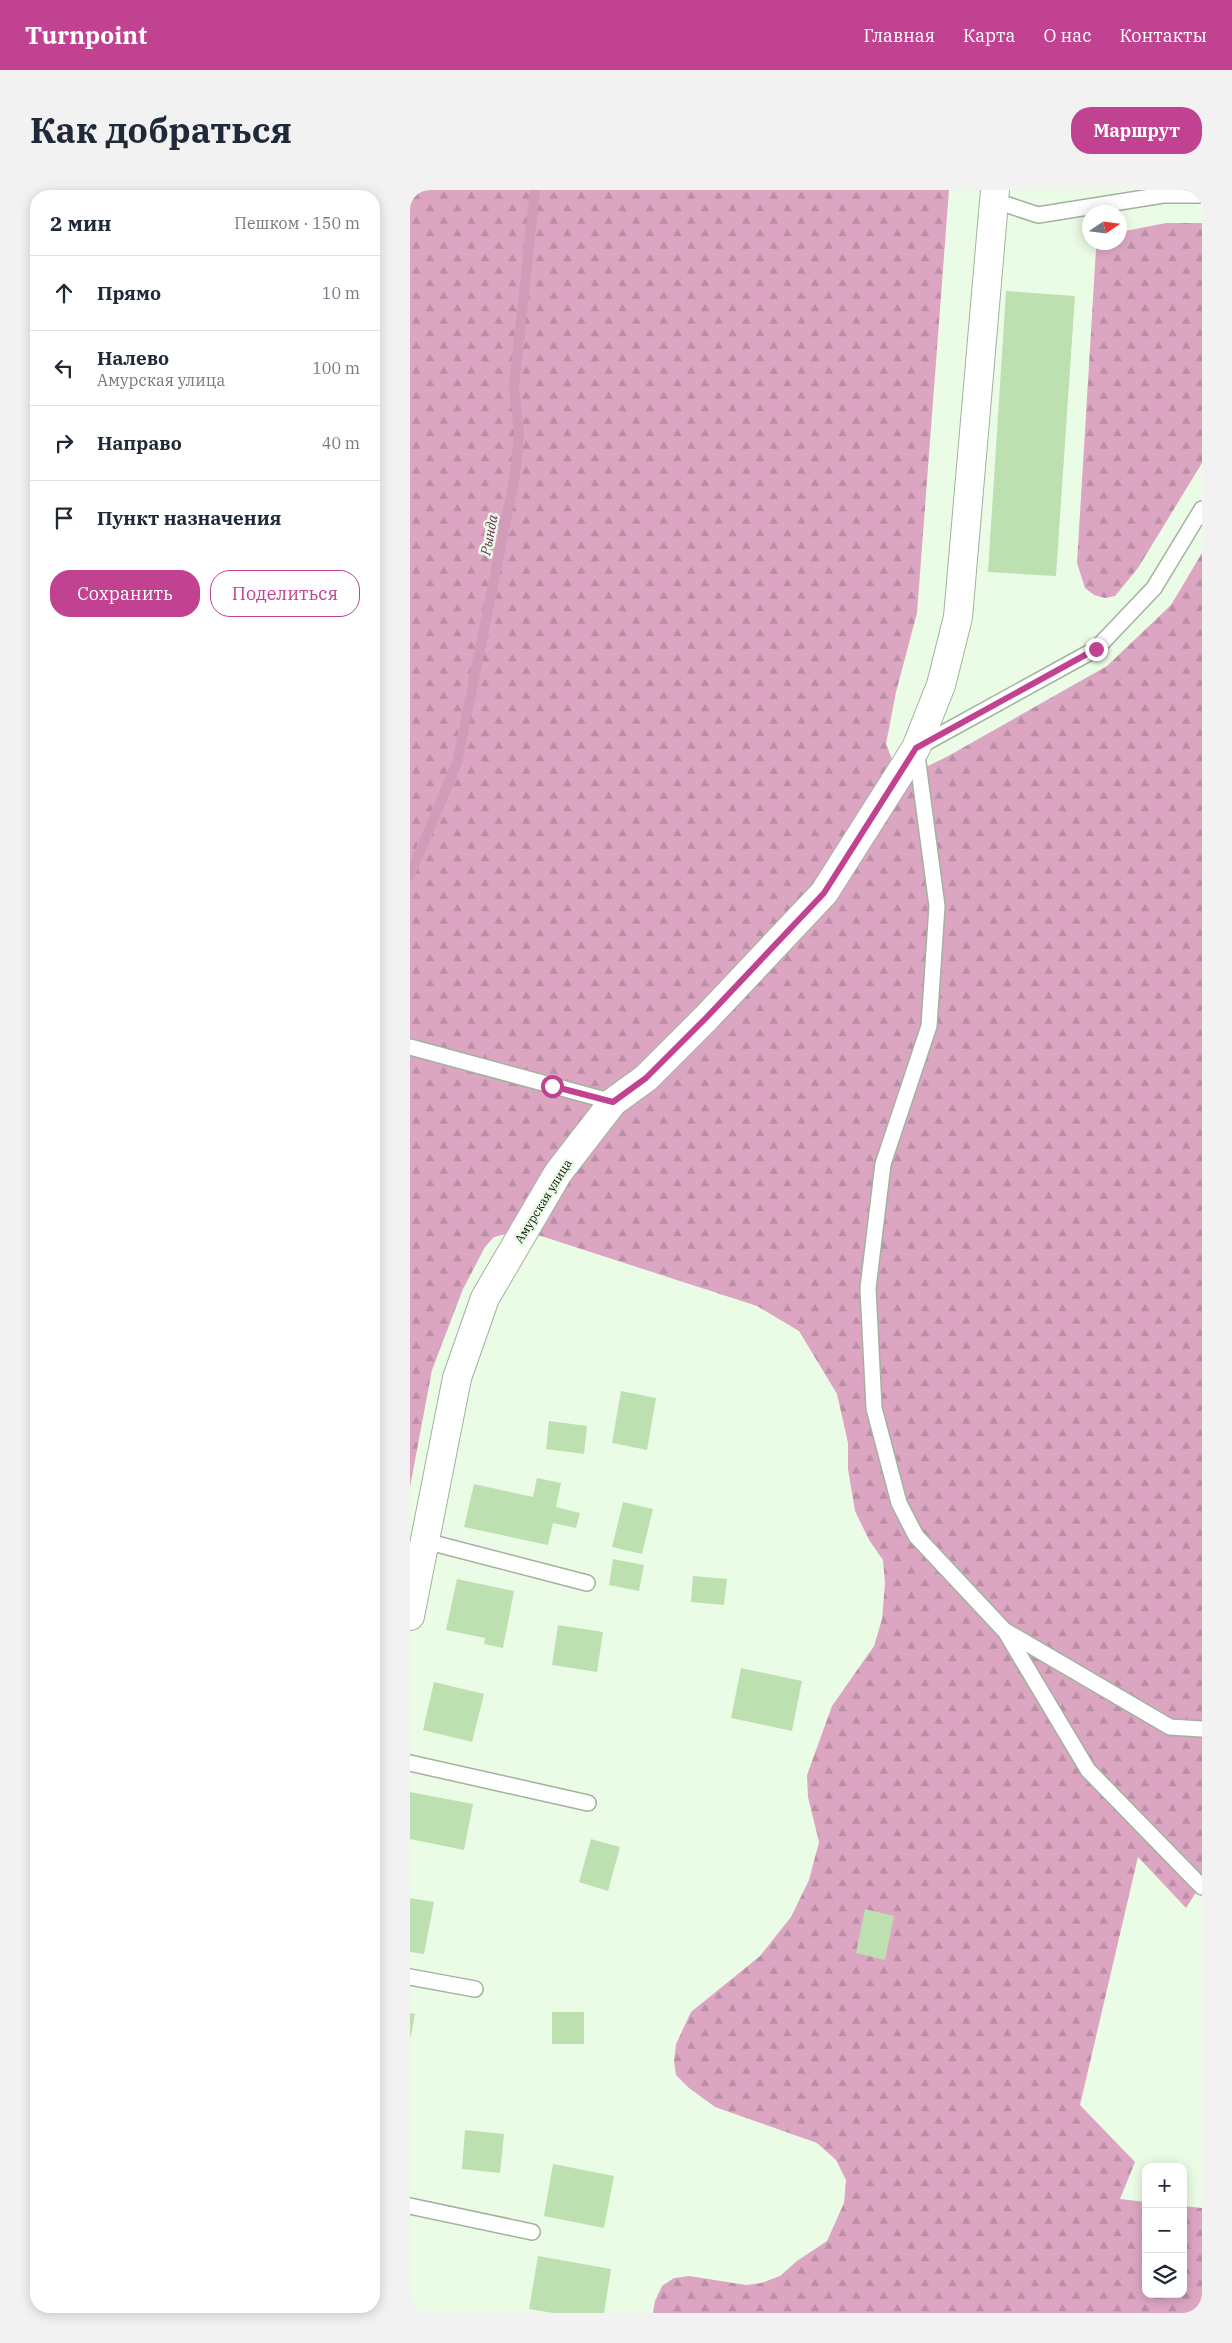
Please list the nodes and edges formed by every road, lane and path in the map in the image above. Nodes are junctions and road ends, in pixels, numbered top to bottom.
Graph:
1 (994, 195) edge
2 (1202, 196) edge
3 (1202, 509) edge
4 (916, 748) junction
5 (410, 1047) edge
6 (613, 1102) junction
7 (425, 1541) junction
8 (587, 1582) dead end
9 (410, 1616) edge
10 (1004, 1630) junction
11 (1202, 1729) edge
12 (410, 1763) edge
13 (588, 1803) dead end
14 (1202, 1887) edge
15 (410, 1977) edge
16 (475, 1989) dead end
17 (410, 2206) edge
18 (532, 2232) dead end

1 - 2 lane
1 - 4 street, Амурская улица
3 - 4 lane
4 - 6 street, Амурская улица
4 - 10 lane
5 - 6 lane
6 - 7 street, Амурская улица
7 - 8 lane
7 - 9 street, Амурская улица
10 - 11 lane
10 - 14 lane
12 - 13 lane
15 - 16 lane
17 - 18 lane

